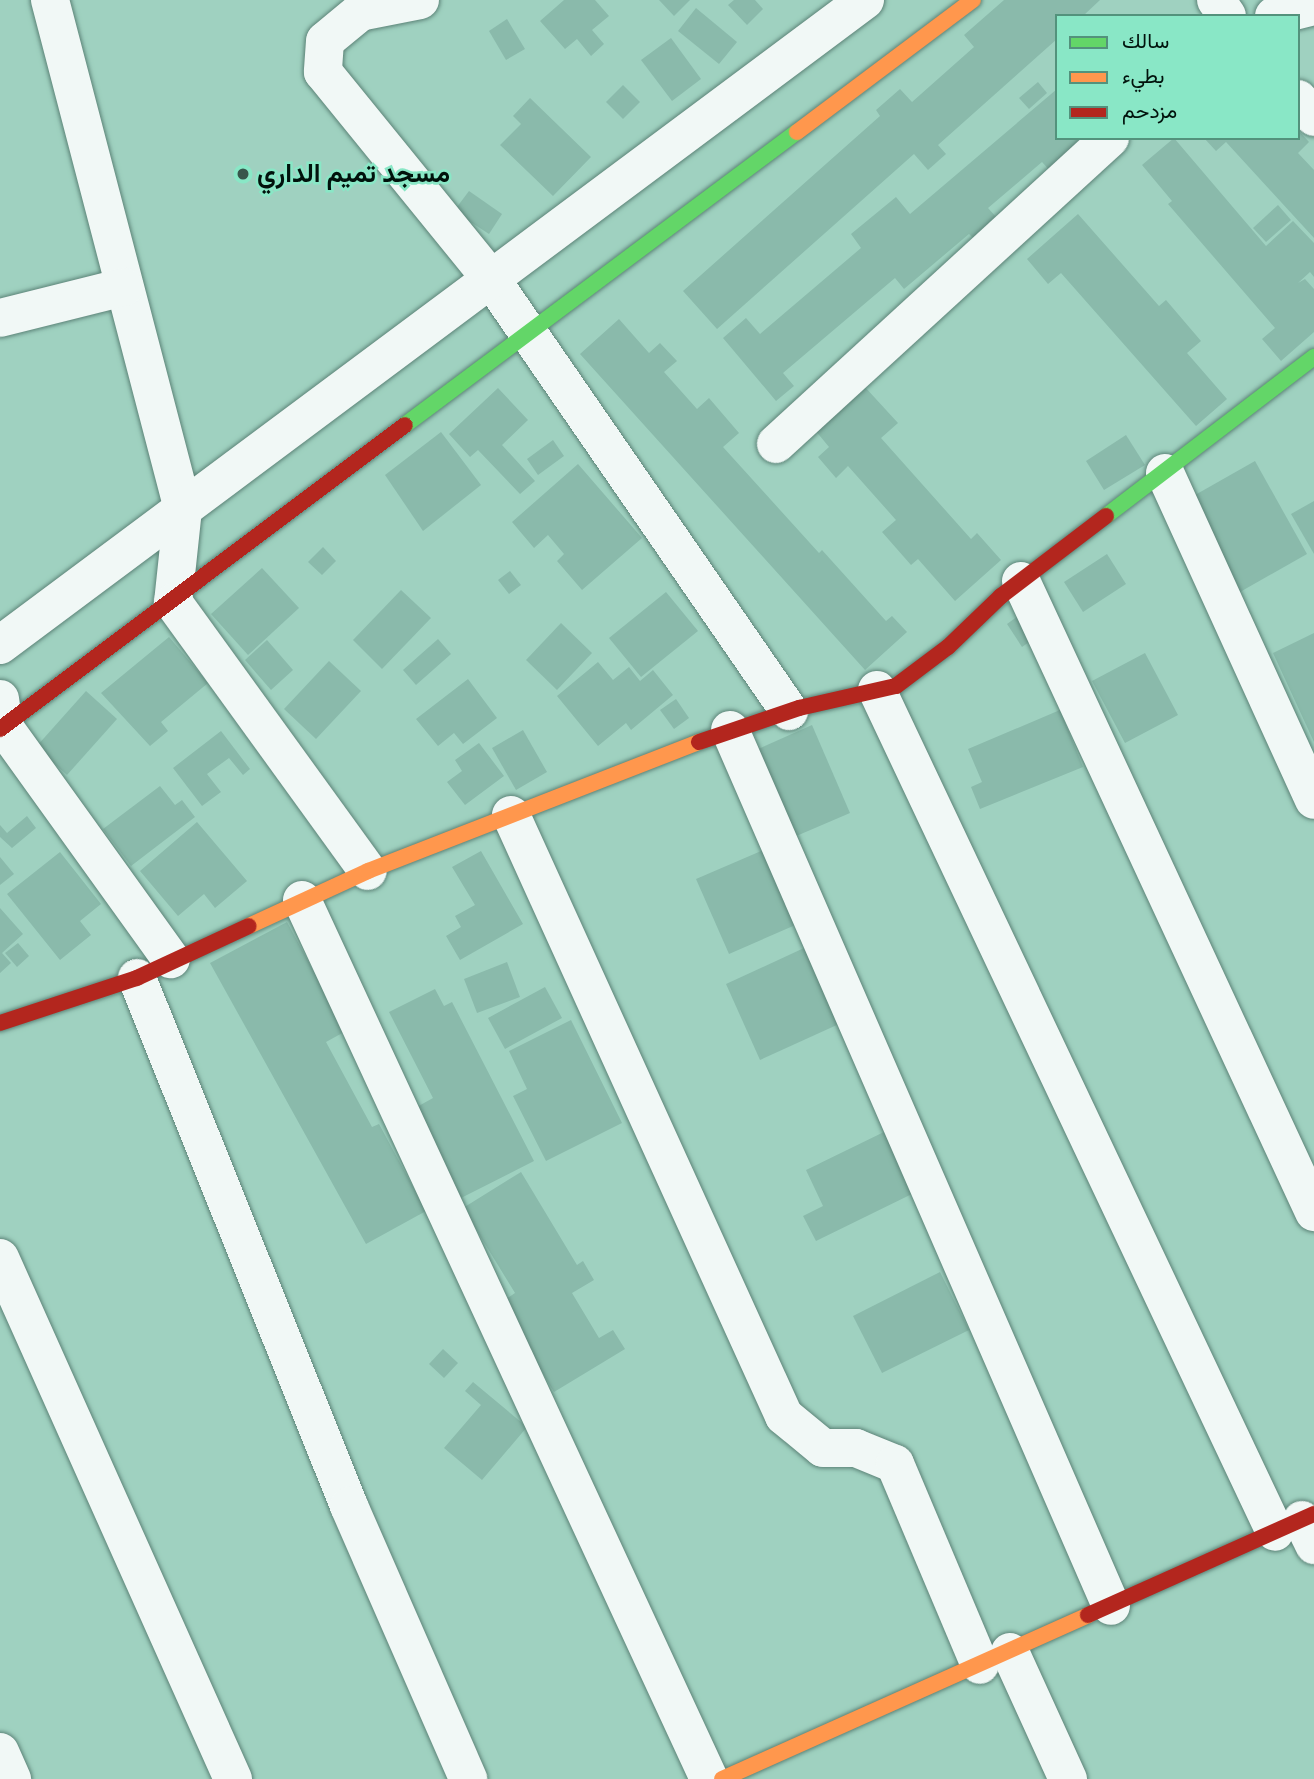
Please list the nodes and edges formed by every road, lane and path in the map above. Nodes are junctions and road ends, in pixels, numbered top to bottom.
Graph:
1 (50, 0) edge
2 (420, 0) edge
3 (866, 0) edge
4 (973, 0) edge
5 (1314, 6) edge
6 (1282, 14) edge
7 (1300, 101) edge
8 (1314, 117) edge
9 (1108, 140) edge
10 (491, 279) junction
11 (124, 286) junction
12 (0, 318) edge
13 (528, 333) junction
14 (1313, 360) edge
15 (776, 444) dead end
16 (1165, 473) junction
17 (183, 509) junction
18 (1021, 581) junction
19 (173, 602) junction
20 (0, 645) edge
21 (877, 690) junction
22 (789, 711) junction
23 (1, 718) edge
24 (730, 730) junction
25 (1314, 800) edge
26 (511, 815) junction
27 (368, 871) junction
28 (302, 900) junction
29 (171, 959) junction
30 (136, 978) junction
31 (0, 1023) edge
32 (1314, 1212) edge
33 (0, 1258) edge
34 (1301, 1528) edge
35 (1111, 1606) junction
36 (995, 1658) junction
37 (0, 1752) edge
38 (12, 1779) edge
39 (233, 1779) edge
40 (468, 1779) edge
41 (709, 1779) edge
42 (722, 1779) edge
43 (1068, 1779) edge

1 - 11 street
2 - 10 street
3 - 10 street
4 - 13 street
5 - 6 street
7 - 8 street
9 - 15 street
10 - 13 street
10 - 17 street
11 - 12 street
11 - 17 street
13 - 19 street
13 - 22 street
14 - 16 street
16 - 18 street
16 - 25 street
17 - 19 street
17 - 20 street
18 - 21 street
18 - 32 street
19 - 23 street
19 - 27 street
21 - 22 street
21 - 34 street
22 - 24 street
23 - 29 street
24 - 26 street
24 - 35 street
26 - 27 street
26 - 36 street
27 - 28 street
28 - 29 street
28 - 41 street
29 - 30 street
30 - 31 street
30 - 40 street
33 - 39 street
34 - 35 street
35 - 36 street
36 - 42 street
36 - 43 street
37 - 38 street

